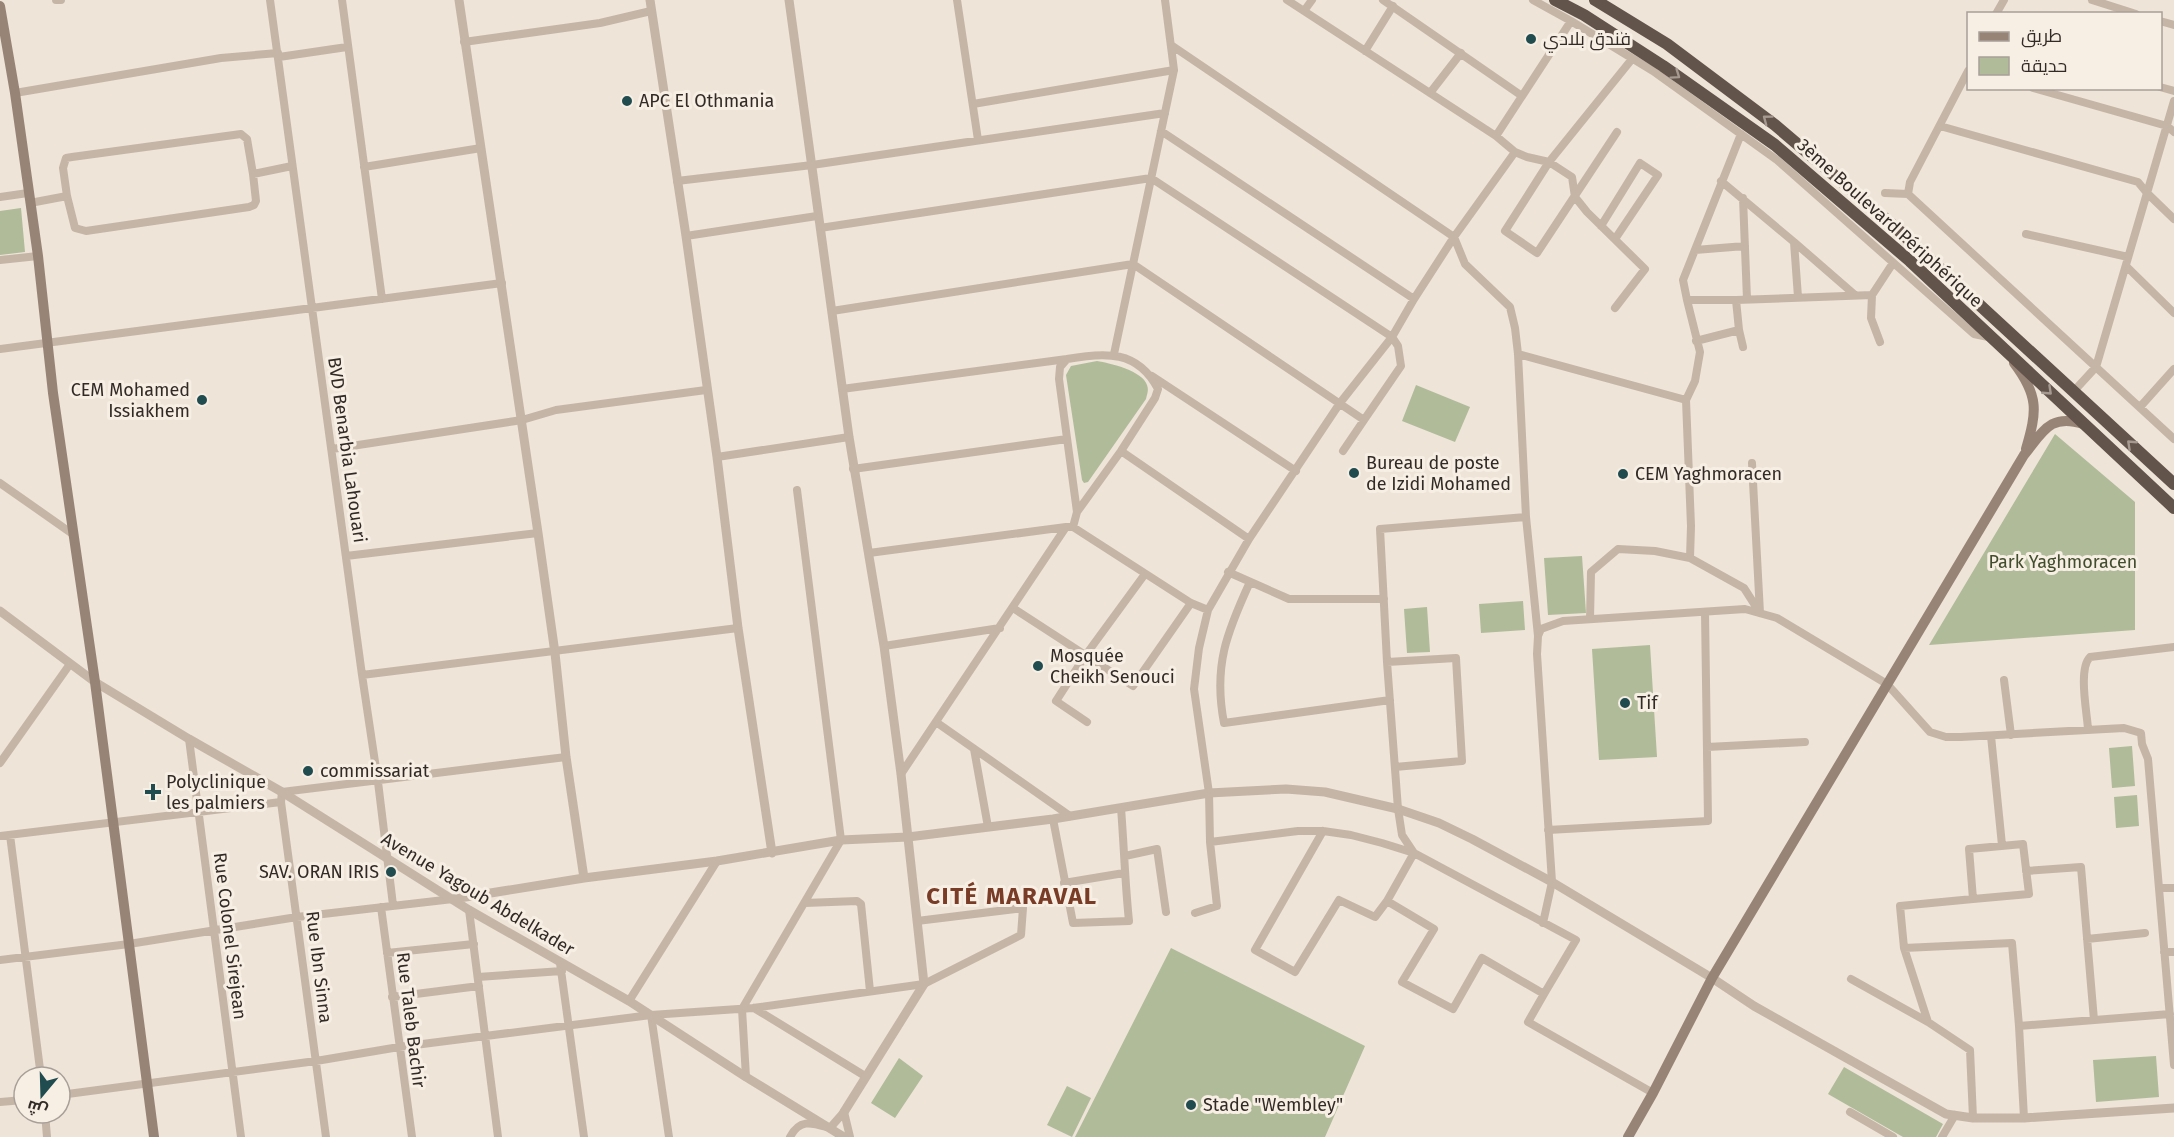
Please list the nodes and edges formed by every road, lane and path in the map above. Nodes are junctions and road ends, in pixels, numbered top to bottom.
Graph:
1 (56, 0) edge
2 (62, 0) edge
3 (270, 0) edge
4 (342, 0) edge
5 (459, 0) edge
6 (650, 0) edge
7 (789, 0) edge
8 (957, 0) edge
9 (1165, 0) edge
10 (1287, 0) edge
11 (1312, 0) edge
12 (1383, 0) edge
13 (1533, 0) edge
14 (1555, 0) edge
15 (1595, 0) edge
16 (2092, 0) edge
17 (0, 6) edge
18 (1393, 6) junction
19 (651, 11) junction
20 (1304, 11) junction
21 (2130, 12) edge
22 (1571, 21) junction
23 (464, 42) junction
24 (1171, 45) junction
25 (347, 47) junction
26 (1365, 51) junction
27 (1461, 53) junction
28 (278, 55) junction
29 (1632, 59) junction
30 (1174, 70) junction
31 (1967, 73) edge
32 (2039, 90) edge
33 (15, 93) junction
34 (1430, 93) junction
35 (1522, 96) junction
36 (2174, 102) edge
37 (973, 104) junction
38 (1165, 113) junction
39 (1940, 126) junction
40 (2167, 126) junction
41 (1161, 131) junction
42 (1617, 132) dead end
43 (2174, 132) edge
44 (1741, 134) junction
45 (1496, 136) junction
46 (978, 140) junction
47 (481, 148) junction
48 (1515, 152) junction
49 (1549, 162) junction
50 (812, 165) junction
51 (292, 166) junction
52 (364, 167) junction
53 (253, 174) junction
54 (1151, 178) junction
55 (677, 181) junction
56 (1721, 181) junction
57 (1885, 193) dead end
58 (1908, 194) junction
59 (2147, 194) junction
60 (67, 196) junction
61 (0, 197) edge
62 (1575, 197) junction
63 (29, 198) junction
64 (1743, 198) junction
65 (817, 216) junction
66 (2174, 219) edge
67 (1601, 226) junction
68 (820, 228) junction
69 (2026, 234) dead end
70 (686, 236) junction
71 (1454, 237) junction
72 (1615, 239) junction
73 (1794, 242) junction
74 (1745, 246) junction
75 (1695, 250) junction
76 (38, 256) junction
77 (0, 260) edge
78 (2127, 261) junction
79 (1893, 263) junction
80 (1133, 264) junction
81 (502, 283) junction
82 (1855, 295) junction
83 (1872, 295) junction
84 (1798, 297) junction
85 (382, 299) junction
86 (1414, 299) junction
87 (1748, 299) junction
88 (1687, 300) junction
89 (1737, 300) junction
90 (1615, 308) dead end
91 (313, 309) junction
92 (832, 311) junction
93 (2174, 313) edge
94 (1739, 330) junction
95 (1392, 337) junction
96 (1993, 338) junction
97 (1696, 340) junction
98 (1880, 342) dead end
99 (47, 344) junction
100 (1743, 347) dead end
101 (0, 349) edge
102 (1114, 354) junction
103 (1518, 354) junction
104 (1067, 359) junction
105 (2096, 367) junction
106 (2174, 369) edge
107 (1151, 376) junction
108 (842, 389) junction
109 (706, 390) junction
110 (2074, 391) junction
111 (1686, 400) junction
112 (1340, 403) junction
113 (2140, 406) junction
114 (522, 420) junction
115 (1364, 420) junction
116 (2084, 424) junction
117 (849, 437) junction
118 (1067, 439) junction
119 (2174, 439) edge
120 (332, 449) junction
121 (1343, 451) dead end
122 (1121, 452) junction
123 (2024, 455) junction
124 (717, 457) junction
125 (1752, 464) dead end
126 (854, 470) junction
127 (1296, 471) junction
128 (0, 483) edge
129 (2174, 484) edge
130 (797, 490) dead end
131 (2174, 508) edge
132 (1077, 512) junction
133 (1526, 517) junction
134 (1069, 527) junction
135 (538, 533) junction
136 (74, 536) junction
137 (1249, 539) junction
138 (869, 553) junction
139 (346, 556) junction
140 (1690, 558) junction
141 (1228, 572) junction
142 (1146, 574) junction
143 (1250, 582) junction
144 (1384, 599) junction
145 (1191, 603) junction
146 (1013, 608) junction
147 (1208, 610) junction
148 (0, 611) edge
149 (1705, 612) junction
150 (1760, 613) junction
151 (1590, 619) junction
152 (738, 628) junction
153 (1000, 628) junction
154 (1538, 636) junction
155 (884, 646) junction
156 (2174, 647) edge
157 (555, 653) junction
158 (1085, 656) junction
159 (1387, 662) junction
160 (70, 664) junction
161 (362, 675) junction
162 (2004, 680) dead end
163 (94, 682) junction
164 (1887, 684) junction
165 (1390, 700) junction
166 (936, 722) junction
167 (1087, 722) dead end
168 (2088, 729) junction
169 (2011, 735) junction
170 (1991, 736) junction
171 (189, 739) junction
172 (1805, 742) dead end
173 (1707, 747) junction
174 (974, 749) junction
175 (566, 757) junction
176 (0, 763) edge
177 (1395, 767) junction
178 (901, 774) junction
179 (378, 782) junction
180 (1209, 793) junction
181 (282, 797) junction
182 (1122, 808) junction
183 (1398, 809) junction
184 (199, 810) junction
185 (1070, 816) junction
186 (1053, 819) junction
187 (113, 821) junction
188 (988, 827) junction
189 (1548, 830) junction
190 (1323, 831) junction
191 (10, 835) junction
192 (0, 836) edge
193 (908, 837) junction
194 (842, 840) junction
195 (1210, 842) junction
196 (2002, 845) junction
197 (772, 852) junction
198 (1414, 853) junction
199 (1125, 855) junction
200 (387, 860) junction
201 (717, 861) junction
202 (2026, 871) junction
203 (1124, 873) junction
204 (584, 878) junction
205 (1552, 882) junction
206 (1064, 883) junction
207 (2159, 888) junction
208 (2174, 888) edge
209 (453, 899) junction
210 (1973, 899) junction
211 (1387, 901) junction
212 (805, 903) junction
213 (393, 905) junction
214 (381, 907) junction
215 (469, 910) junction
216 (1166, 912) dead end
217 (1195, 913) dead end
218 (297, 916) junction
219 (917, 921) junction
220 (1543, 923) junction
221 (213, 929) junction
222 (2145, 933) dead end
223 (2087, 939) junction
224 (129, 944) junction
225 (474, 944) junction
226 (1904, 948) junction
227 (2164, 952) junction
228 (2174, 952) edge
229 (387, 953) junction
230 (26, 956) junction
231 (0, 960) edge
232 (561, 967) junction
233 (1713, 978) junction
234 (1851, 979) dead end
235 (478, 982) junction
236 (924, 984) junction
237 (870, 991) junction
238 (1544, 994) junction
239 (392, 997) junction
240 (629, 1001) junction
241 (742, 1008) junction
242 (753, 1008) junction
243 (2170, 1014) junction
244 (651, 1015) junction
245 (2094, 1020) junction
246 (1928, 1022) junction
247 (569, 1026) junction
248 (2019, 1026) junction
249 (485, 1037) junction
250 (399, 1047) junction
251 (316, 1061) junction
252 (40, 1065) edge
253 (2174, 1065) edge
254 (233, 1073) junction
255 (865, 1076) junction
256 (746, 1077) junction
257 (146, 1084) junction
258 (72, 1093) edge
259 (1653, 1093) junction
260 (2174, 1108) edge
261 (844, 1112) junction
262 (1850, 1112) dead end
263 (1955, 1115) junction
264 (1973, 1118) junction
265 (2024, 1118) junction
266 (837, 1134) edge
267 (154, 1137) edge
268 (241, 1137) edge
269 (326, 1137) edge
270 (412, 1137) edge
271 (498, 1137) edge
272 (584, 1137) edge
273 (669, 1137) edge
274 (790, 1137) edge
275 (850, 1137) edge
276 (1628, 1137) edge
277 (1893, 1137) edge
278 (1942, 1137) edge

1 - 2 street
3 - 28 street, BVD Benarbia Lahouari
4 - 25 street
5 - 23 street
6 - 19 street
7 - 50 street
8 - 37 street
9 - 24 street
10 - 20 street
11 - 20 street
12 - 18 street
13 - 22 street
14 -> 96 highway, 3ème Boulevard Périphérique
110 -> 15 highway, 3ème Boulevard Périphérique
16 - 21 street
17 - 33 main road
18 - 26 street
18 - 27 street
19 - 23 street
19 - 55 street
20 - 26 street
22 - 29 street
22 - 35 street
23 - 47 street
24 - 30 street
24 - 71 street
25 - 28 street
25 - 52 street
26 - 34 street
27 - 34 street
27 - 35 street
28 - 33 street
28 - 51 street, BVD Benarbia Lahouari
29 - 44 street
29 - 49 street
30 - 37 street
30 - 38 street
31 - 39 street
32 - 40 street
33 - 63 main road
34 - 45 street
35 - 45 street
36 - 40 street
37 - 46 street
38 - 41 street
38 - 46 street
39 - 58 street
39 - 59 street
40 - 43 street
40 - 59 street
41 - 54 street
41 - 86 street
42 - 62 street
44 - 56 street
44 - 79 street
45 - 48 street
46 - 50 street
47 - 52 street
47 - 81 street
48 - 49 street
48 - 71 street
49 - 62 street
49 - 62 street
50 - 55 street
50 - 65 street
51 - 53 street
51 - 91 street, BVD Benarbia Lahouari
52 - 85 street
53 - 60 street
53 - 60 street
54 - 68 street
54 - 80 street
54 - 95 street
55 - 70 street
56 - 64 street
56 - 75 street
57 - 58 street
58 - 105 street
59 - 66 street
59 - 78 street
60 - 63 street
61 - 63 street
62 - 67 street
63 - 76 main road
64 - 73 street
64 - 74 street
65 - 68 street
65 - 70 street
67 - 72 street
67 - 72 street
68 - 92 street
69 - 78 street
70 - 109 street
71 - 86 street
71 - 103 street
72 - 90 street
73 - 82 street
73 - 84 street
74 - 75 street
74 - 87 street
75 - 88 street
76 - 77 street
76 - 99 main road
78 - 93 street
78 - 105 street
79 - 83 street
79 - 96 street
80 - 92 street
80 - 102 street
80 - 112 street
81 - 85 street
81 - 114 street
82 - 83 street
82 - 84 street
83 - 98 street
84 - 87 street
85 - 91 street
86 - 95 street
87 - 89 street
88 - 89 street
88 - 97 street
89 - 94 street
91 - 99 street
91 - 120 street, BVD Benarbia Lahouari
92 - 108 street
94 - 97 street
94 - 100 street
95 - 112 street
95 - 115 street
96 -> 116 highway, 3ème Boulevard Périphérique
96 - 123 main road
97 - 111 street
99 - 101 street
99 - 136 main road
102 - 104 street
102 - 107 street
103 - 111 street
103 - 133 street
104 - 108 street
104 - 118 street
105 - 110 street
105 - 113 street
106 - 113 street
107 - 122 street
107 - 127 street
108 - 117 street
109 - 114 street
109 - 124 street
129 -> 110 highway, 3ème Boulevard Périphérique
111 - 140 street
112 - 115 street
112 - 127 street
113 - 119 street
114 - 120 street
114 - 135 street
115 - 121 street
116 - 123 main road
116 - 131 highway, 3ème Boulevard Périphérique
117 - 124 street
117 - 126 street
118 - 126 street
118 - 132 street
120 - 139 street, BVD Benarbia Lahouari
122 - 132 street
122 - 137 street
123 - 164 main road
124 - 152 street
125 - 150 street
126 - 138 street
127 - 137 street
128 - 136 street
130 - 194 street
132 - 134 street
133 - 144 street
133 - 154 street
134 - 138 street
134 - 142 street
134 - 146 street
135 - 139 street
135 - 157 street
136 - 163 main road
137 - 141 street
138 - 155 street
139 - 161 street, BVD Benarbia Lahouari
140 - 150 street
140 - 151 street
141 - 143 street
141 - 147 street
142 - 145 street
142 - 158 street
143 - 144 street
143 - 165 street
144 - 159 street
145 - 147 street
145 - 158 street
146 - 153 street
146 - 158 street
147 - 180 street
148 - 160 street, Avenue Yagoub Abdelkader
149 - 150 street
149 - 151 street
149 - 173 street
150 - 164 street
151 - 154 street
152 - 157 street
152 - 197 street
153 - 155 street
153 - 166 street
154 - 189 street
155 - 178 street
156 - 168 street
157 - 161 street
157 - 175 street
158 - 167 street
159 - 165 street
159 - 177 street
160 - 163 street, Avenue Yagoub Abdelkader
160 - 176 street
161 - 179 street, BVD Benarbia Lahouari
162 - 169 street
163 - 171 street, Avenue Yagoub Abdelkader
163 - 187 main road
164 - 170 street
164 - 233 main road
165 - 177 street
166 - 174 street
166 - 178 street
168 - 169 street
168 - 207 street
169 - 170 street
170 - 196 street
171 - 181 street, Avenue Yagoub Abdelkader
171 - 184 street, Rue Colonel Sirejean
172 - 173 street
173 - 189 street
174 - 185 street
174 - 188 street
175 - 179 street
175 - 204 street
177 - 183 street
178 - 193 street
179 - 181 street
179 - 200 street, BVD Benarbia Lahouari
180 - 182 street
180 - 183 street
180 - 195 street
181 - 184 street
181 - 200 street, Avenue Yagoub Abdelkader
181 - 218 street, Rue Ibn Sinna
182 - 185 street
182 - 199 street
183 - 198 street
183 - 205 street
184 - 187 street
184 - 221 street, Rue Colonel Sirejean
185 - 186 street
186 - 188 street
186 - 206 street
187 - 191 street
187 - 224 main road
188 - 193 street
189 - 205 street
190 - 195 street
190 - 198 street
190 - 211 street
191 - 192 street
191 - 230 street
193 - 194 street
193 - 219 street
194 - 197 street
194 - 212 street
195 - 217 street
196 - 202 street
196 - 210 street
197 - 201 street
198 - 211 street
198 - 220 street
199 - 203 street
199 - 216 street
200 - 209 street, Avenue Yagoub Abdelkader
200 - 213 street, BVD Benarbia Lahouari
201 - 204 street
201 - 240 street
202 - 210 street
202 - 223 street
203 - 206 street
203 - 206 street
204 - 209 street
205 - 220 street
205 - 233 street
207 - 208 street
207 - 227 street
209 - 213 street
209 - 215 street, Avenue Yagoub Abdelkader
210 - 226 street
211 - 238 street
212 - 237 street
212 - 241 street
213 - 214 street
214 - 218 street
214 - 229 street, Rue Taleb Bachir
215 - 225 street
215 - 232 street, Avenue Yagoub Abdelkader
218 - 221 street
218 - 251 street, Rue Ibn Sinna
219 - 236 street
219 - 236 street
220 - 238 street
221 - 224 street
221 - 254 street, Rue Colonel Sirejean
222 - 223 street
223 - 245 street
224 - 230 street
224 - 257 main road
225 - 229 street
225 - 235 street
226 - 246 street
226 - 248 street
227 - 228 street
227 - 243 street
229 - 239 street, Rue Taleb Bachir
230 - 231 street
230 - 252 street
232 - 235 street
232 - 240 street, Avenue Yagoub Abdelkader
232 - 247 street
233 - 259 main road
233 - 263 street
234 - 246 street
235 - 239 street
235 - 249 street
236 - 237 street
236 - 255 street
237 - 242 street
238 - 259 street
239 - 250 street, Rue Taleb Bachir
240 - 244 street, Avenue Yagoub Abdelkader
241 - 242 street
241 - 244 street
241 - 256 street
242 - 255 street
243 - 245 street
243 - 253 street
244 - 247 street
244 - 256 street, Avenue Yagoub Abdelkader
244 - 273 street
245 - 248 street
246 - 264 street
247 - 249 street
247 - 272 street
248 - 265 street
249 - 250 street
249 - 271 street
250 - 251 street
250 - 270 street, Rue Taleb Bachir
251 - 254 street
251 - 269 street, Rue Ibn Sinna
254 - 257 street
254 - 268 street, Rue Colonel Sirejean
255 - 261 street
256 - 266 street, Avenue Yagoub Abdelkader
257 - 258 street
257 - 267 main road
259 - 276 main road
260 - 265 street
261 - 266 street
261 - 275 street
262 - 277 street
263 - 264 street
263 - 278 street
264 - 265 street
266 - 274 street

